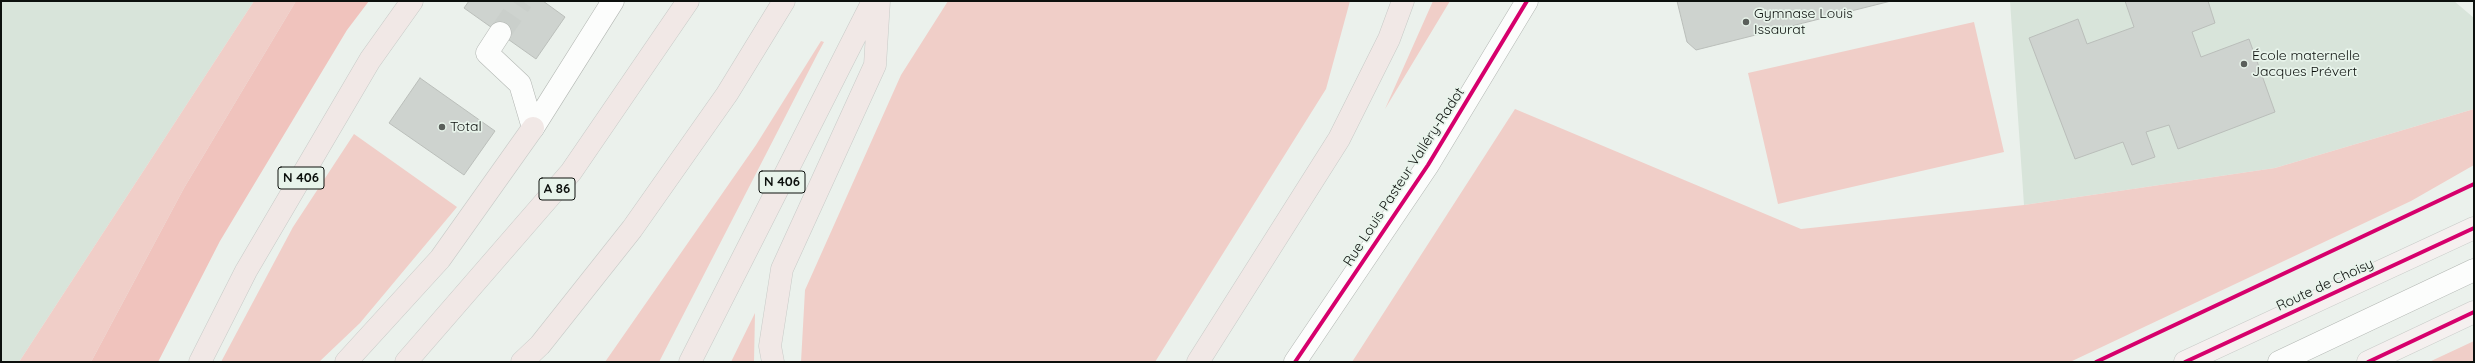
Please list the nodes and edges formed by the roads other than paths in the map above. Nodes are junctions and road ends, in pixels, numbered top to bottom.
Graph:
1 (412, 1) edge
2 (613, 1) edge
3 (688, 1) edge
4 (784, 1) edge
5 (873, 1) edge
6 (879, 1) edge
7 (1403, 1) edge
8 (1527, 1) edge
9 (500, 33) tunnel mouth
10 (532, 128) junction
11 (2474, 228) edge
12 (2474, 270) edge
13 (2474, 312) edge
14 (537, 353) edge
15 (200, 362) edge
16 (346, 362) edge
17 (406, 362) edge
18 (522, 362) edge
19 (690, 362) edge
20 (772, 362) edge
21 (1198, 362) edge
22 (1295, 362) edge
23 (2185, 362) edge
24 (2279, 362) edge
25 (2368, 362) edge

1 - 15 highway, N 406
2 - 10 street
3 - 17 highway, A 86
4 - 14 highway
5 - 19 highway, N 406
6 - 20 highway
7 - 21 highway
8 - 22 street, Rue Louis Pasteur Valléry-Radot
9 - 10 street
10 - 16 highway
11 - 23 main road, Route de Choisy
12 - 24 street
13 - 25 main road
14 - 18 highway

